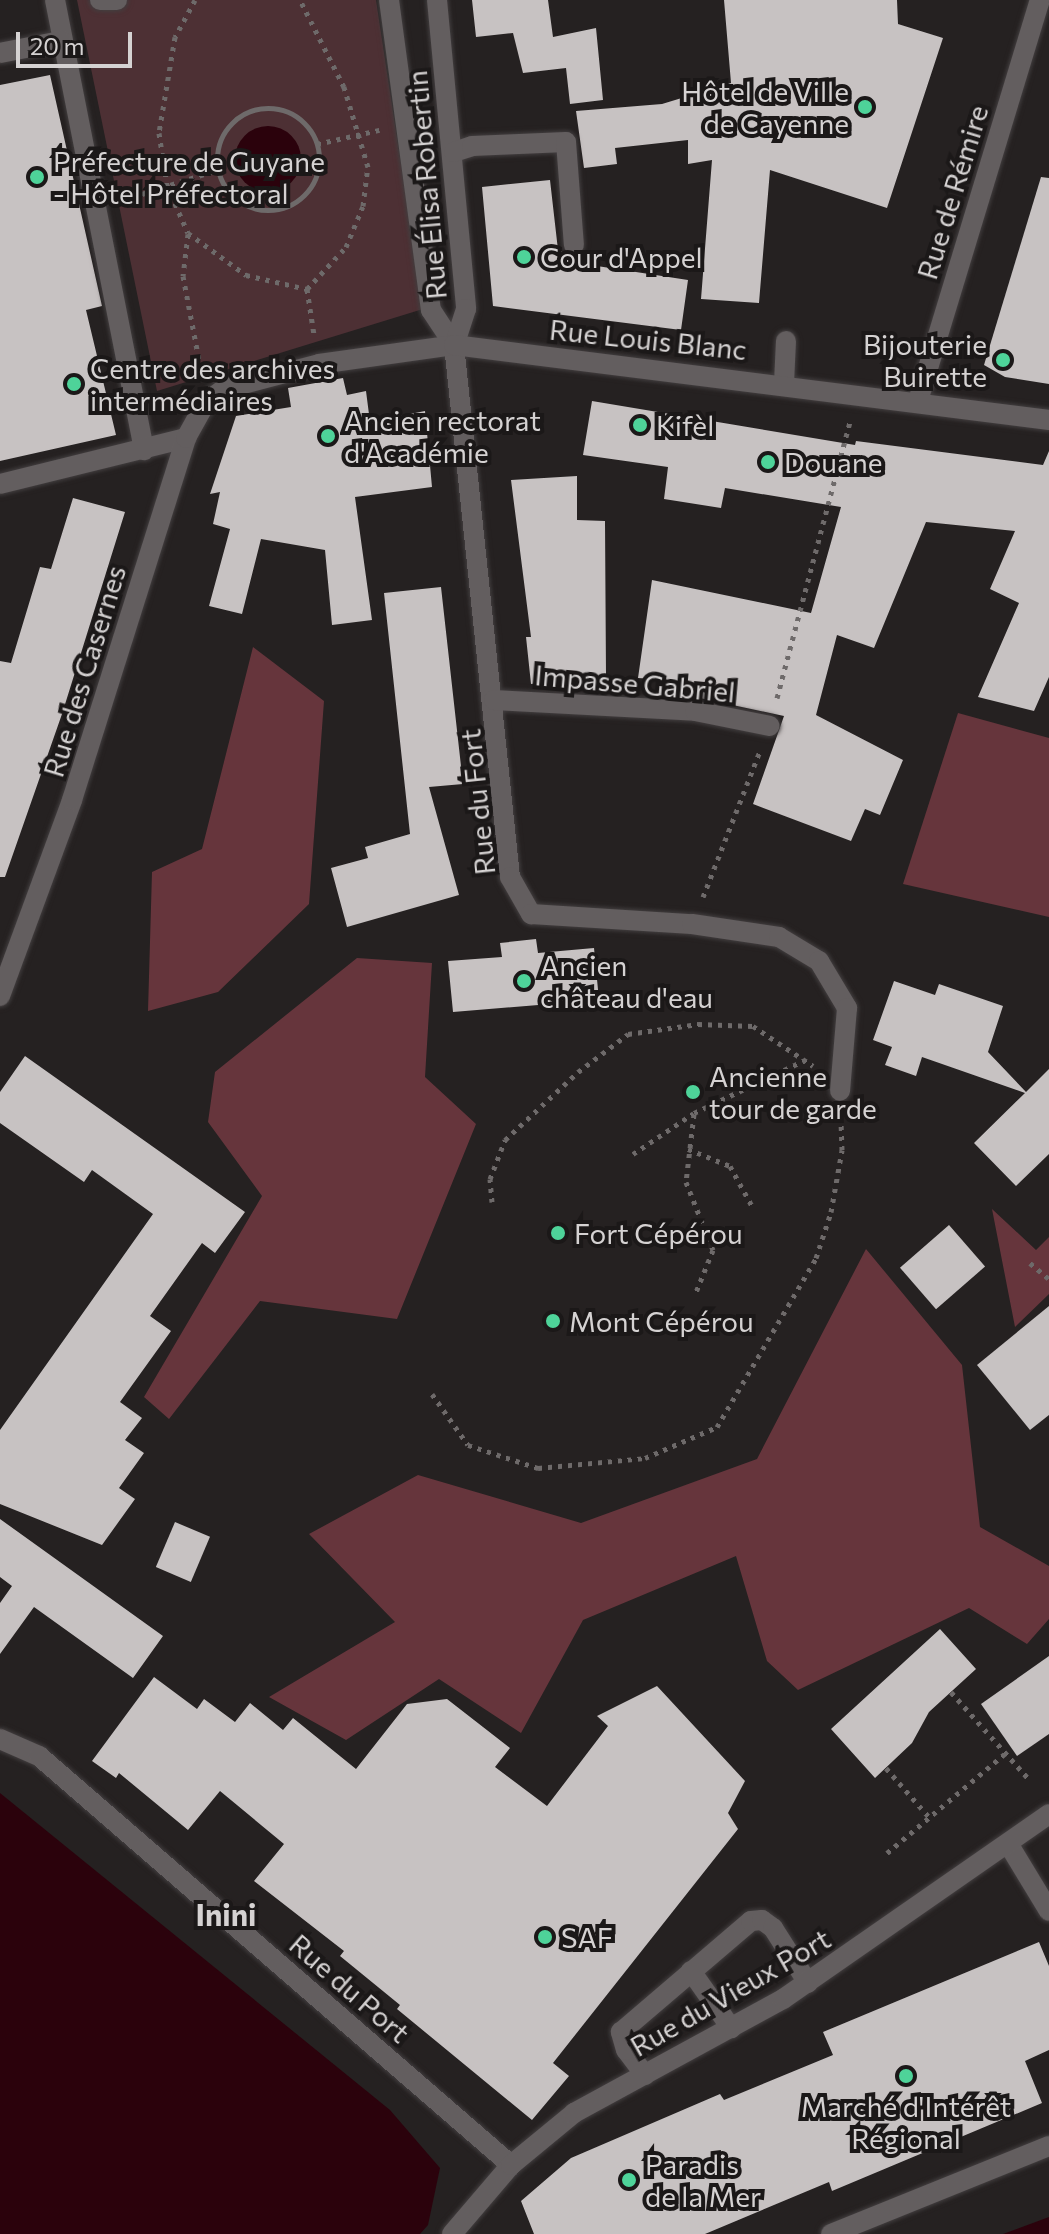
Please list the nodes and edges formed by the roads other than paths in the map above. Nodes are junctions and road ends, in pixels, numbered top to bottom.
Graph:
1 (55, 0) edge
2 (100, 0) edge
3 (117, 0) edge
4 (389, 0) edge
5 (437, 0) edge
6 (1040, 0) edge
7 (61, 41) junction
8 (0, 53) edge
9 (454, 152) junction
10 (574, 245) dead end
11 (786, 341) dead end
12 (454, 345) junction
13 (784, 383) junction
14 (918, 401) junction
15 (206, 402) joint
16 (1049, 420) edge
17 (186, 438) junction
18 (144, 450) junction
19 (0, 484) edge
20 (494, 700) junction
21 (770, 726) road end
22 (0, 996) edge
23 (840, 1091) road end
24 (0, 1739) edge
25 (1049, 1814) edge
26 (1009, 1845) junction
27 (1049, 1911) edge
28 (691, 1971) junction
29 (808, 1983) junction
30 (731, 2028) junction
31 (645, 2075) junction
32 (1049, 2146) edge
33 (511, 2165) junction
34 (459, 2230) edge
35 (831, 2234) edge

1 - 7 street
2 - 3 street
4 - 12 street, Rue Élisa Robertin
5 - 9 street, Rue Élisa Robertin
6 - 14 street, Rue de Rémire
7 - 8 street
7 - 18 street
9 - 10 street
9 - 12 street, Rue Élisa Robertin
11 - 13 street
12 - 13 street, Rue Louis Blanc
12 - 15 street, Rue Louis Blanc
12 - 20 street, Rue du Fort
13 - 14 street, Rue Louis Blanc
14 - 16 street, Rue Louis Blanc
15 - 17 street, Rue des Casernes
17 - 18 street
17 - 22 street, Rue des Casernes
18 - 19 street
20 - 21 street, Impasse Gabriel
20 - 23 street, Rue du Fort
24 - 33 street, Rue du Port
25 - 26 street, Rue du Vieux Port
26 - 27 street
26 - 29 street, Rue du Vieux Port
28 - 29 street
28 - 30 street
28 - 31 street
29 - 30 street, Rue du Vieux Port
30 - 31 street, Rue du Vieux Port
31 - 33 street, Rue du Vieux Port
32 - 35 street
33 - 34 street, Rue du Vieux Port

